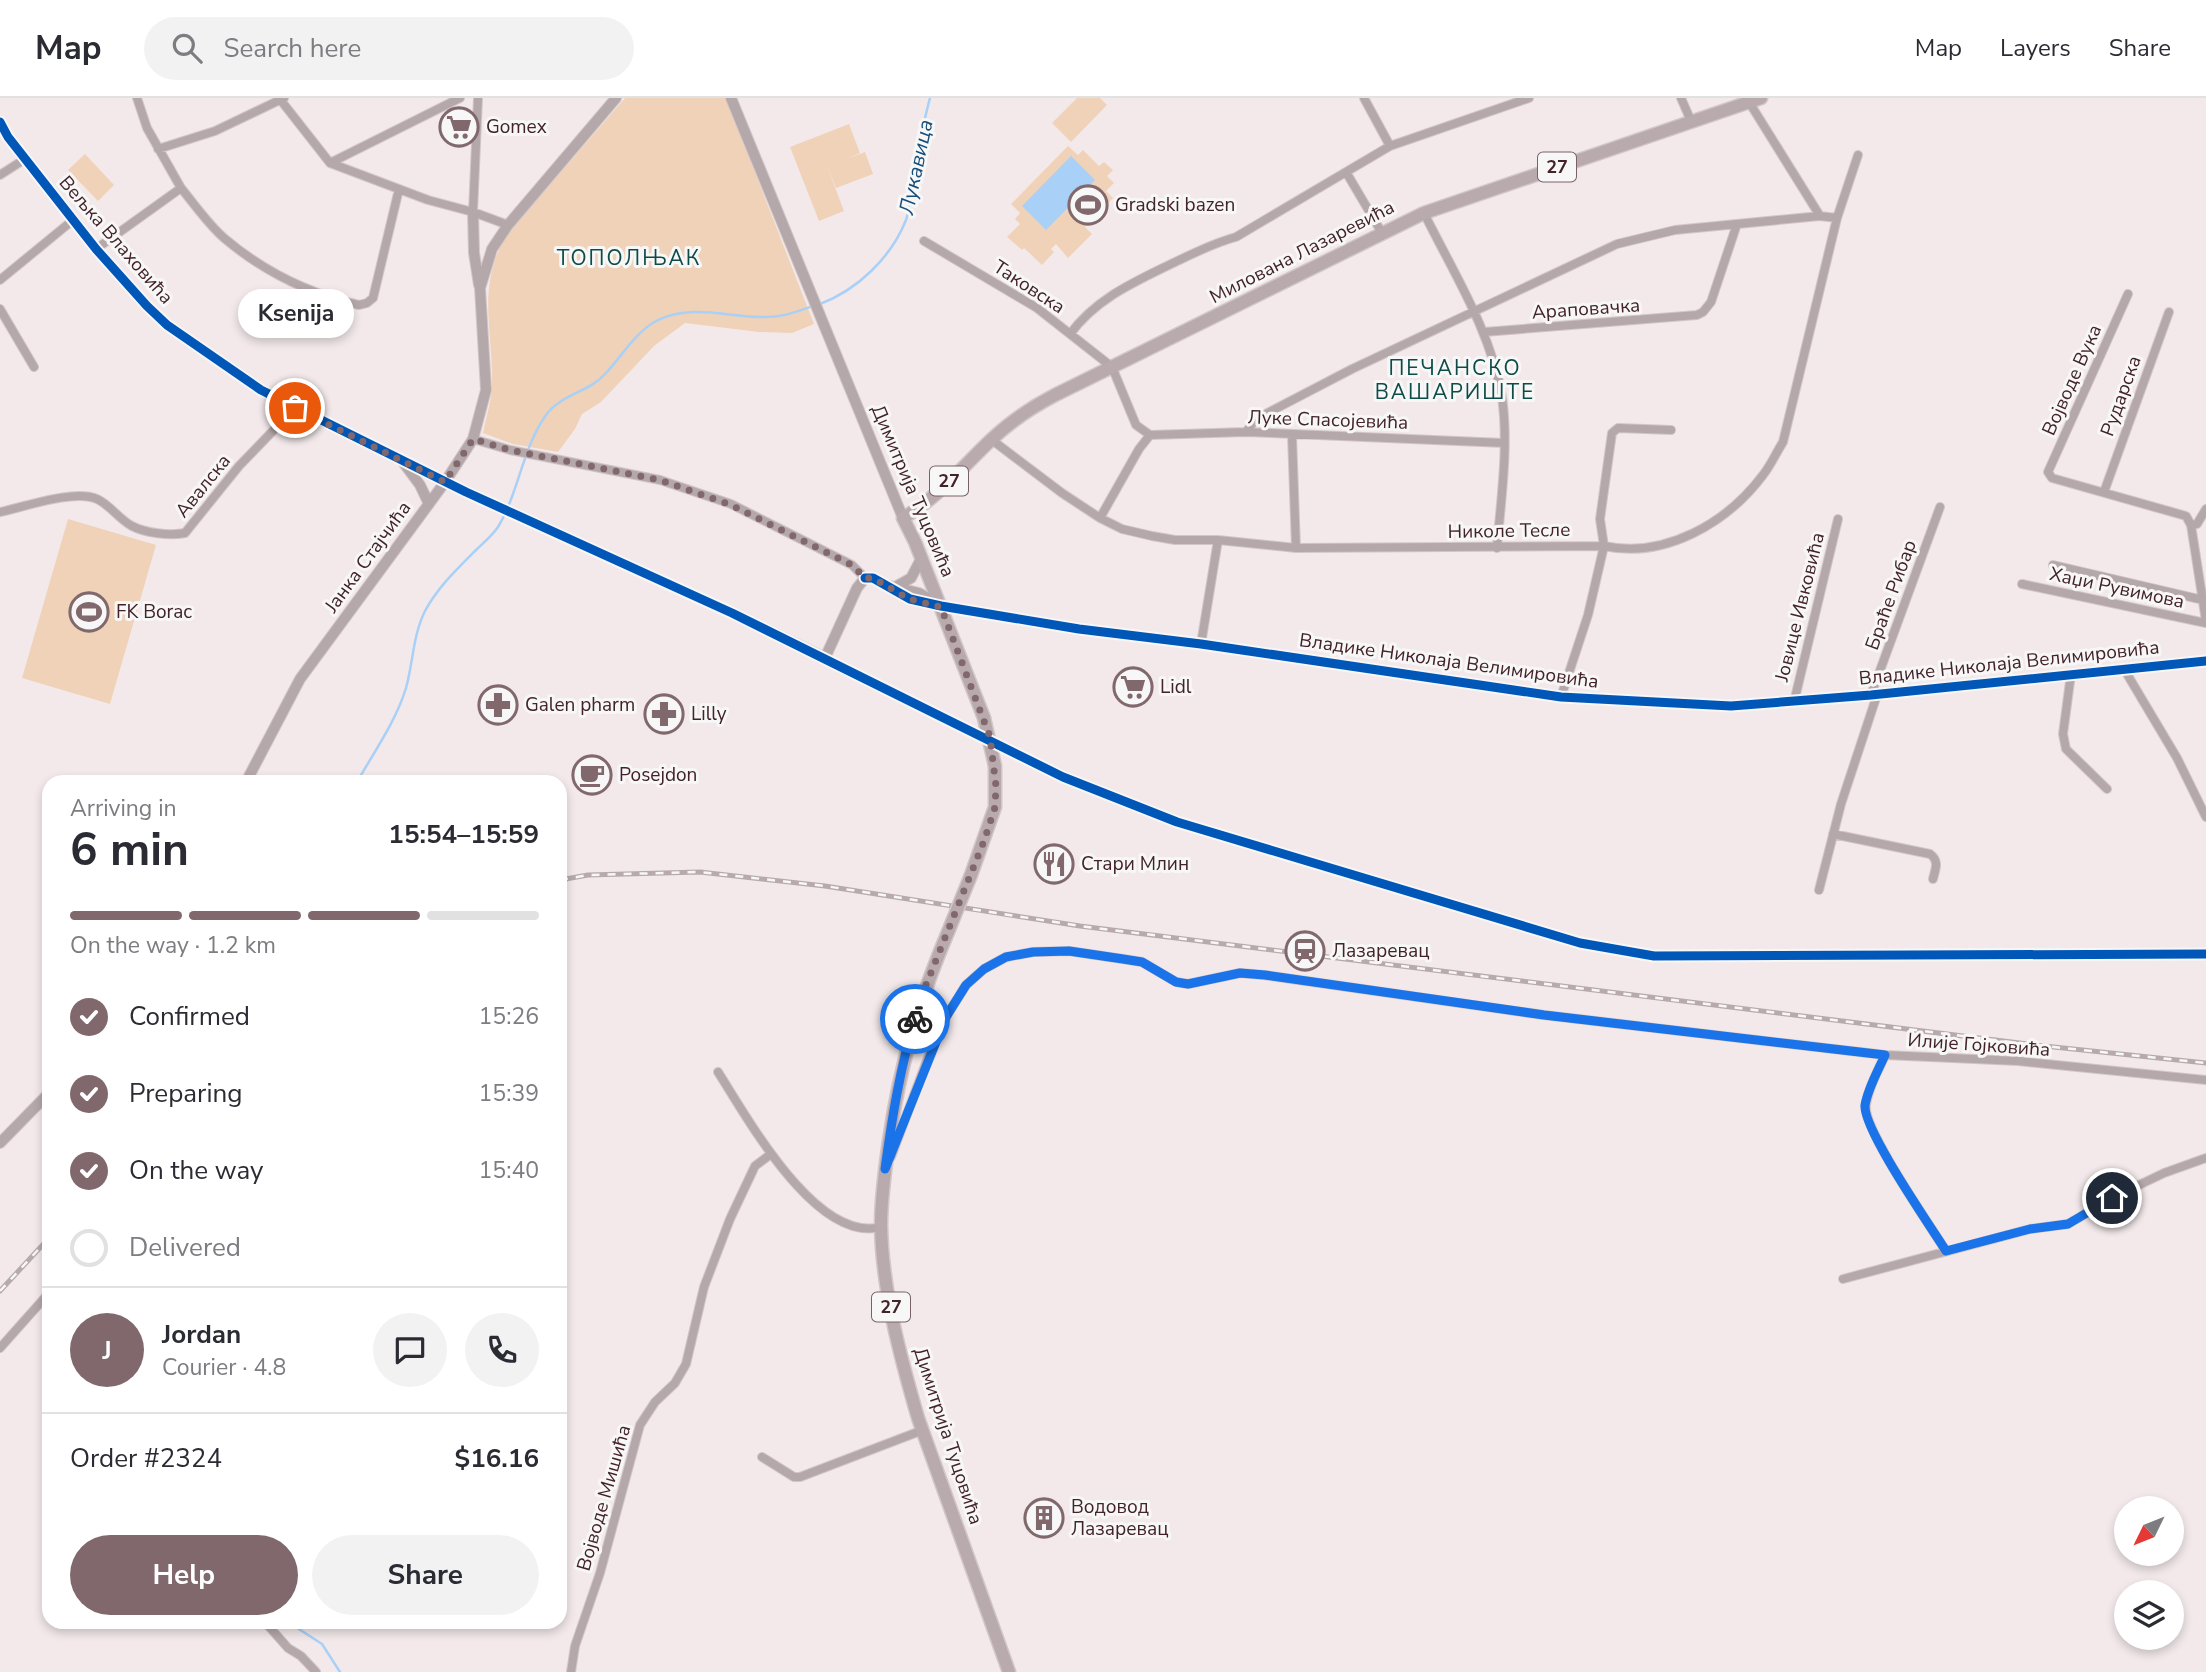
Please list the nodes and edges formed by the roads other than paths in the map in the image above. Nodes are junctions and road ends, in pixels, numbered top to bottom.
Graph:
1 (137, 98) edge
2 (460, 98) edge
3 (478, 98) edge
4 (615, 98) edge
5 (731, 98) edge
6 (1364, 98) edge
7 (1529, 98) edge
8 (1681, 98) edge
9 (281, 99) edge
10 (1755, 100) edge
11 (1691, 121) junction
12 (0, 122) edge
13 (1390, 146) junction
14 (158, 149) junction
15 (1858, 155) dead end
16 (25, 159) junction
17 (330, 163) junction
18 (1346, 172) junction
19 (0, 176) edge
20 (181, 188) junction
21 (398, 189) junction
22 (473, 212) junction
23 (1423, 214) junction
24 (1820, 216) junction
25 (1837, 218) junction
26 (73, 220) junction
27 (1737, 224) junction
28 (508, 225) junction
29 (1381, 233) junction
30 (924, 241) dead end
31 (96, 249) junction
32 (0, 280) edge
33 (480, 288) junction
34 (2128, 293) dead end
35 (0, 309) edge
36 (2169, 312) dead end
37 (1474, 313) junction
38 (1484, 332) junction
39 (1069, 334) junction
40 (34, 367) dead end
41 (1112, 367) junction
42 (295, 408) junction
43 (1256, 419) junction
44 (1671, 430) dead end
45 (1246, 432) junction
46 (1262, 434) junction
47 (1150, 435) junction
48 (1292, 435) junction
49 (473, 439) junction
50 (992, 440) junction
51 (1504, 443) junction
52 (401, 459) junction
53 (445, 482) junction
54 (2104, 492) junction
55 (429, 504) junction
56 (1940, 507) dead end
57 (2206, 509) edge
58 (0, 512) edge
59 (1100, 518) junction
60 (903, 519) junction
61 (1838, 519) dead end
62 (2191, 525) junction
63 (1218, 540) junction
64 (1604, 546) junction
65 (1296, 548) junction
66 (1497, 548) junction
67 (921, 559) junction
68 (2053, 565) dead end
69 (865, 578) junction
70 (2022, 584) dead end
71 (893, 586) junction
72 (2203, 600) junction
73 (941, 607) junction
74 (2206, 622) edge
75 (1201, 644) junction
76 (825, 658) junction
77 (2206, 661) edge
78 (2124, 669) junction
79 (2071, 674) junction
80 (1874, 695) junction
81 (1561, 697) junction
82 (1794, 702) junction
83 (250, 775) edge
84 (2106, 789) dead end
85 (2206, 817) edge
86 (1833, 834) junction
87 (1933, 879) dead end
88 (1819, 890) dead end
89 (2206, 954) edge
90 (1885, 1055) junction
91 (718, 1072) dead end
92 (2206, 1080) edge
93 (42, 1100) edge
94 (0, 1143) edge
95 (771, 1154) junction
96 (2206, 1158) edge
97 (885, 1169) junction
98 (881, 1227) junction
99 (1946, 1251) junction
100 (1843, 1279) dead end
101 (42, 1301) edge
102 (0, 1348) edge
103 (923, 1430) junction
104 (762, 1457) dead end
105 (271, 1629) edge
106 (316, 1672) edge
107 (571, 1672) edge
108 (1009, 1672) edge

1 - 14 street
2 - 17 street
3 - 22 street
4 - 28 street, Јанка Стајчића
5 - 60 street, Димитрија Туцовића
6 - 13 street
7 - 13 street
8 - 11 street
9 - 14 street
9 - 17 street
10 - 11 main road, Милована Лазаревића / 27
10 - 24 street
11 - 23 main road, Милована Лазаревића / 27
12 - 16 street, Вељка Влаховића
13 - 18 street
14 - 20 street
15 - 25 street, Николе Тесле
16 - 19 street
16 - 26 street, Вељка Влаховића
17 - 21 street
18 - 29 street
18 - 39 street
20 - 21 street
20 - 31 street
21 - 22 street
22 - 28 street
22 - 33 street
23 - 29 main road, Милована Лазаревића / 27
23 - 37 street
24 - 25 street
24 - 27 street
25 - 64 street, Николе Тесле
26 - 31 street, Вељка Влаховића
26 - 32 street
27 - 37 street
27 - 38 street, Араповачка
28 - 33 street, Јанка Стајчића
29 - 41 main road, Милована Лазаревића / 27
30 - 39 street, Таковска
31 - 42 street, Вељка Влаховића
33 - 49 street, Јанка Стајчића
34 - 54 street, Војводе Вука
35 - 40 street
36 - 54 street, Рударска
37 - 38 street
37 - 43 street
38 - 51 street
39 - 41 street, Таковска
41 - 47 street
41 - 50 main road, Милована Лазаревића / 27
42 - 52 street, Вељка Влаховића
42 - 58 street, Авалска
43 - 45 street
43 - 46 street
44 - 64 street
45 - 46 street, Луке Спасојевића
45 - 47 street, Луке Спасојевића
46 - 48 street, Луке Спасојевића
47 - 59 street
48 - 51 street, Луке Спасојевића
48 - 65 street
49 - 53 street, Јанка Стајчића
49 - 69 street
50 - 59 street, Николе Тесле
50 - 60 main road, Милована Лазаревића / 27
51 - 66 street
52 - 53 street, Вељка Влаховића
52 - 55 street
53 - 55 street, Јанка Стајчића
53 - 76 street, Вељка Влаховића
54 - 62 street
55 - 83 street, Јанка Стајчића
56 - 80 street, Браће Рибар
57 - 62 street
59 - 63 street, Николе Тесле
60 - 67 main road, Димитрија Туцовића / 27
61 - 82 street, Јовице Ивковића
62 - 72 street
63 - 65 street, Николе Тесле
63 - 75 street
64 - 66 street, Николе Тесле
64 - 81 street
65 - 66 street, Николе Тесле
67 - 71 street
67 - 73 main road, Димитрија Туцовића / 27
68 - 72 street
69 - 71 street, Владике Николаја Велимировића
69 - 76 street
70 - 74 street, Хаџи Рувимова
71 - 73 street, Владике Николаја Велимировића
72 - 74 street
73 - 75 street, Владике Николаја Велимировића
73 - 97 main road, Димитрија Туцовића / 27, bridge
75 - 81 street, Владике Николаја Велимировића
76 - 89 street
77 - 78 street, Владике Николаја Велимировића
78 - 79 street, Владике Николаја Велимировића
78 - 85 street
79 - 80 street, Владике Николаја Велимировића
79 - 84 street
80 - 82 street, Владике Николаја Велимировића
80 - 86 street, Браће Рибар
81 - 82 street, Владике Николаја Велимировића
86 - 87 street
86 - 88 street, Браће Рибар
90 - 92 street, Илије Гојковића
90 - 97 street, Илије Гојковића
90 - 99 street
91 - 95 street
93 - 94 street
95 - 98 street
95 - 107 street, Војводе Мишића
96 - 99 street
97 - 98 main road, Димитрија Туцовића / 27
98 - 103 main road, Димитрија Туцовића / 27
99 - 100 street
101 - 102 street
103 - 104 street
103 - 108 main road, Димитрија Туцовића / 27
105 - 106 street

